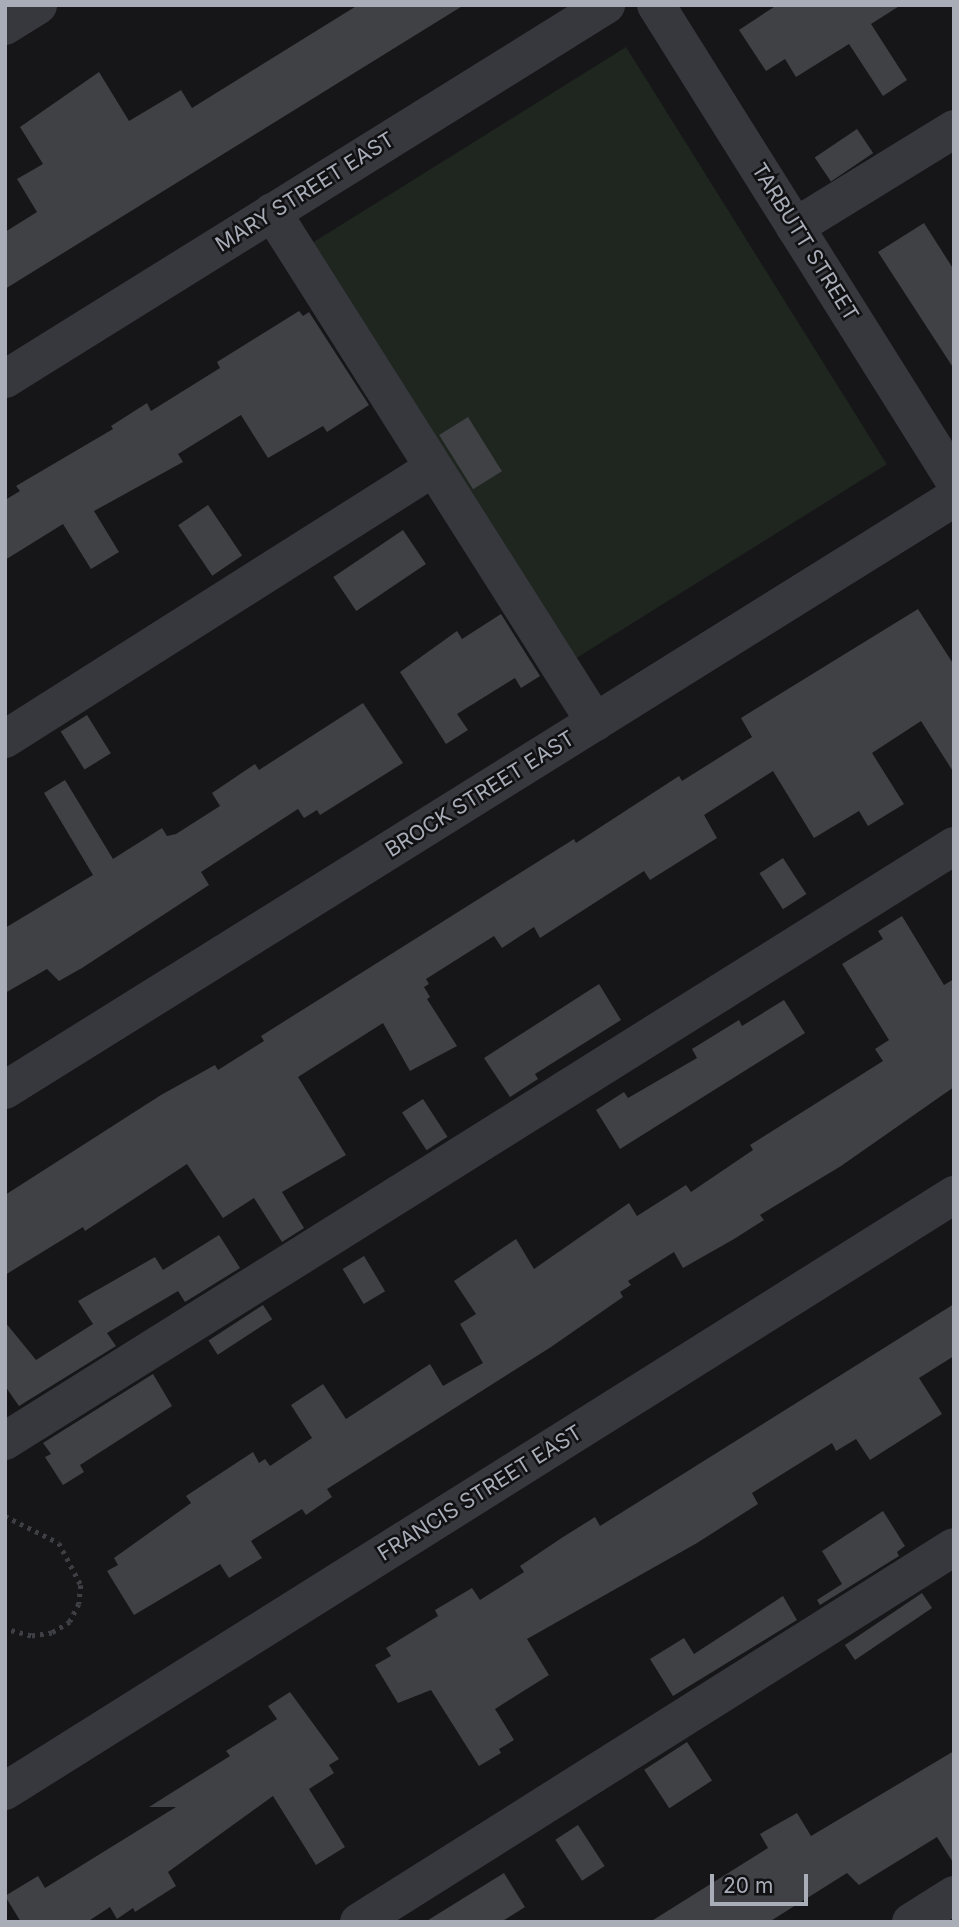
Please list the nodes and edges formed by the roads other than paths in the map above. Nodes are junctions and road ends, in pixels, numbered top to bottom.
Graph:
1 (38, 5) edge
2 (606, 5) edge
3 (656, 5) edge
4 (5, 26) edge
5 (954, 129) edge
6 (272, 212) junction
7 (795, 227) junction
8 (5, 379) edge
9 (433, 468) junction
10 (954, 480) edge
11 (954, 498) edge
12 (595, 722) junction
13 (5, 739) edge
14 (954, 846) edge
15 (5, 1090) edge
16 (954, 1195) edge
17 (5, 1441) edge
18 (954, 1548) edge
19 (5, 1791) edge
20 (954, 1895) edge
21 (359, 1922) edge
22 (911, 1922) edge

1 - 4 street
2 - 6 street, MARY STREET EAST
3 - 7 street, TARBUTT STREET
5 - 7 street
6 - 8 street, MARY STREET EAST
6 - 9 street
7 - 10 street, TARBUTT STREET
9 - 12 street
9 - 13 street
11 - 12 street, BROCK STREET EAST
12 - 15 street, BROCK STREET EAST
14 - 17 street
16 - 19 street, FRANCIS STREET EAST
18 - 21 street
20 - 22 street

